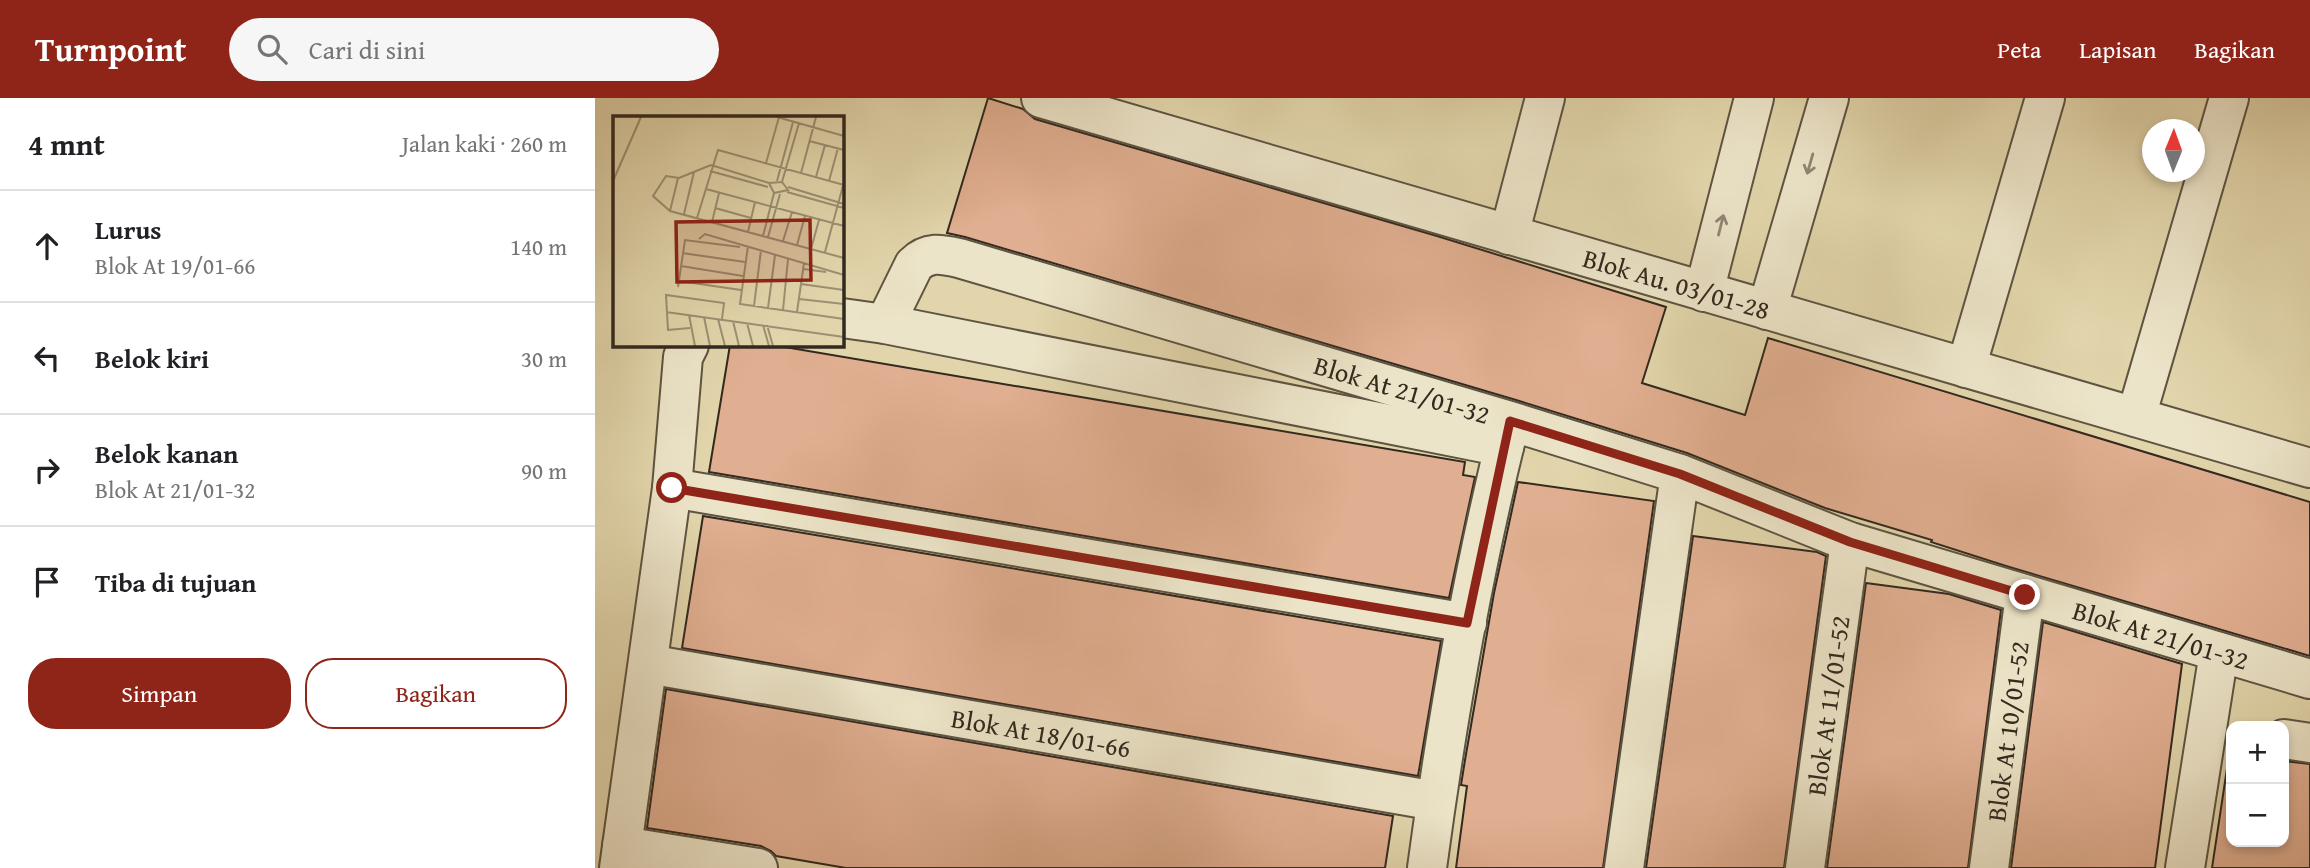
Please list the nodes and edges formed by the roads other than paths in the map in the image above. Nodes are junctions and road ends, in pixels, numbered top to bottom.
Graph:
1 (1545, 98) edge
2 (1754, 98) edge
3 (1829, 98) edge
4 (2045, 98) edge
5 (2229, 98) edge
6 (1048, 99) edge
7 (1509, 235) junction
8 (1704, 292) junction
9 (1767, 310) junction
10 (843, 318) edge
11 (885, 324) junction
12 (688, 346) edge
13 (1966, 368) junction
14 (2136, 417) junction
15 (1507, 434) junction
16 (2310, 468) edge
17 (1680, 474) junction
18 (672, 488) junction
19 (1850, 542) junction
20 (2025, 595) junction
21 (1467, 623) junction
22 (2219, 652) junction
23 (648, 664) junction
24 (2310, 679) edge
25 (2219, 730) edge
26 (2289, 740) edge
27 (2310, 743) edge
28 (1436, 801) junction
29 (621, 857) edge
30 (758, 868) edge
31 (1427, 868) edge
32 (1624, 868) edge
33 (1805, 868) edge
34 (1989, 868) edge
35 (2186, 868) edge

1 - 7 street
8 -> 2 street
3 -> 9 street
4 - 13 street
5 - 14 street
6 - 7 street, Blok Au. 03/01-28
7 - 8 street, Blok Au. 03/01-28
8 - 9 street, Blok Au. 03/01-28
9 - 13 street, Blok Au. 03/01-28
10 - 11 street
11 - 15 street
11 - 15 street, Blok At 21/01-32
12 - 18 street
13 - 14 street, Blok Au. 03/01-28
14 - 16 street, Blok Au. 03/01-28
15 - 17 street, Blok At 21/01-32
15 - 21 street
17 - 19 street, Blok At 21/01-32
17 - 32 street
18 - 21 street
18 - 23 street
19 - 20 street, Blok At 21/01-32
19 - 33 street, Blok At 11/01-52
20 - 22 street, Blok At 21/01-32
20 - 34 street, Blok At 10/01-52
21 - 28 street
22 - 24 street, Blok At 21/01-32
22 - 25 street
23 - 28 street, Blok At 18/01-66
23 - 29 street
25 - 35 street
26 - 27 street
28 - 31 street
29 - 30 street

